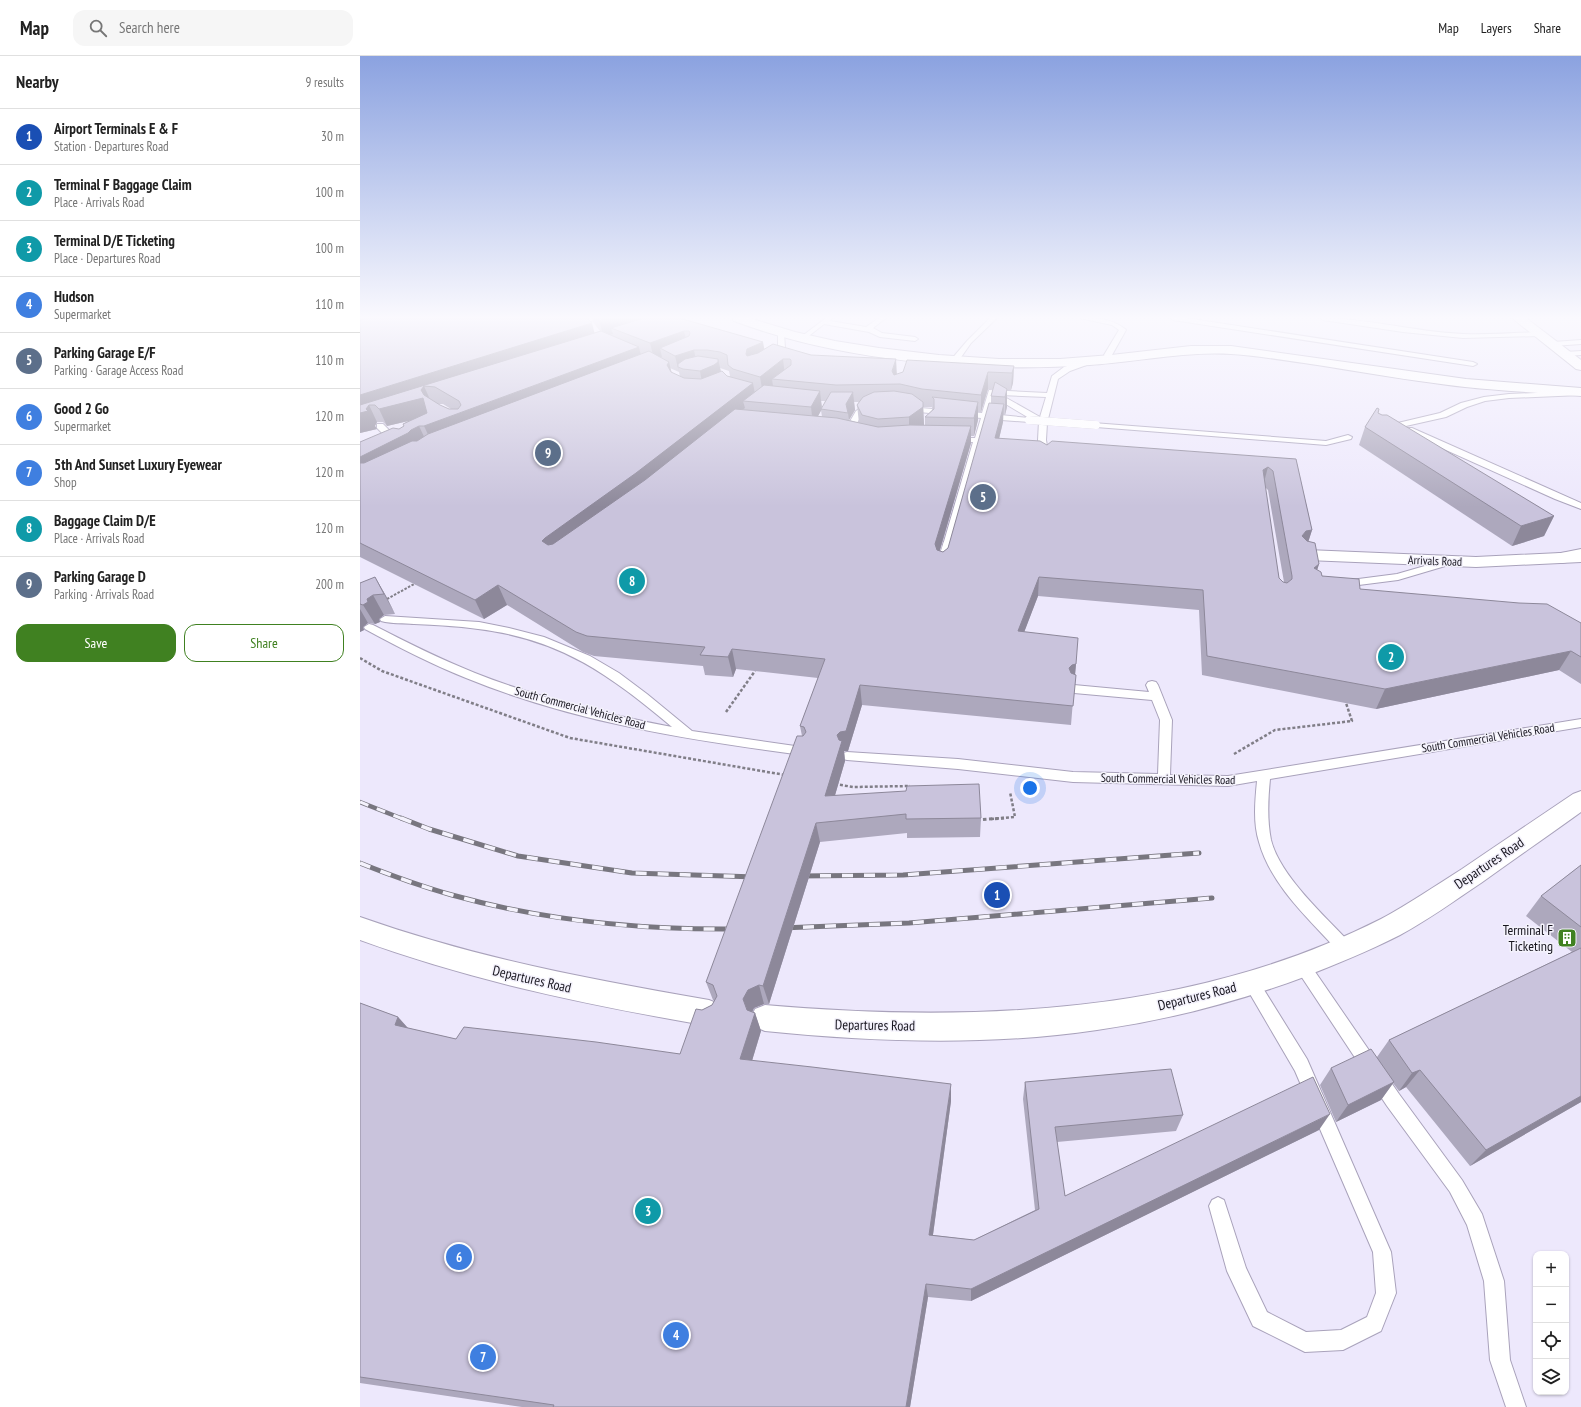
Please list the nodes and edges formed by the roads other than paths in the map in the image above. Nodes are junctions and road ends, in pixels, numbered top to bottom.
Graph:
1 (1054, 381) edge
2 (1452, 381) edge
3 (992, 392) junction
4 (1581, 392) edge
5 (1050, 395) junction
6 (897, 405) edge
7 (878, 406) edge
8 (851, 407) edge
9 (868, 407) junction
10 (919, 410) junction
11 (985, 417) junction
12 (930, 419) edge
13 (1040, 421) junction
14 (1398, 425) junction
15 (380, 426) edge
16 (1377, 430) edge
17 (846, 434) edge
18 (1348, 437) dead end
19 (948, 440) edge
20 (978, 440) junction
21 (407, 443) edge
22 (1045, 459) edge
23 (1581, 506) edge
24 (1581, 550) edge
25 (1581, 554) edge
26 (1307, 555) edge
27 (1581, 557) edge
28 (1562, 558) junction
29 (1449, 562) junction
30 (942, 566) edge
31 (1336, 585) edge
32 (384, 619) edge
33 (369, 627) edge
34 (1152, 685) dead end
35 (1074, 689) edge
36 (1157, 697) junction
37 (1581, 723) edge
38 (689, 735) junction
39 (802, 751) edge
40 (847, 756) edge
41 (1264, 776) junction
42 (1164, 780) junction
43 (1581, 800) edge
44 (360, 928) edge
45 (1345, 948) junction
46 (1302, 964) junction
47 (1251, 982) junction
48 (709, 1013) edge
49 (765, 1018) dead end
50 (1218, 1206) dead end
51 (1516, 1407) edge

1 - 5 lane
2 - 4 main road
3 - 5 lane
3 - 11 lane
3 - 13 lane
4 - 14 lane
5 - 22 lane
6 - 10 lane
7 - 9 lane
8 - 9 lane
9 - 17 lane
10 - 11 lane
10 - 12 lane
11 - 13 lane, bridge
11 - 20 lane
13 - 18 lane, bridge
14 - 16 lane
14 - 23 lane
15 - 21 lane
19 - 20 lane
20 - 30 lane, bridge
24 - 28 lane
25 - 28 main road
26 - 29 main road, Arrivals Road
27 - 28 main road
28 - 29 main road, Arrivals Road
29 - 31 lane
32 - 38 lane
33 - 38 lane, South Commercial Vehicles Road
34 - 36 lane
35 - 36 lane
36 - 42 lane
37 - 41 lane, South Commercial Vehicles Road
38 - 39 lane, South Commercial Vehicles Road
40 - 42 lane, South Commercial Vehicles Road
41 - 42 lane, South Commercial Vehicles Road
41 - 45 lane
43 - 45 main road, Departures Road
44 - 48 main road, Departures Road
45 - 46 main road, Departures Road
46 - 47 main road, Departures Road
46 - 51 lane
47 - 49 main road, Departures Road
47 - 50 lane

